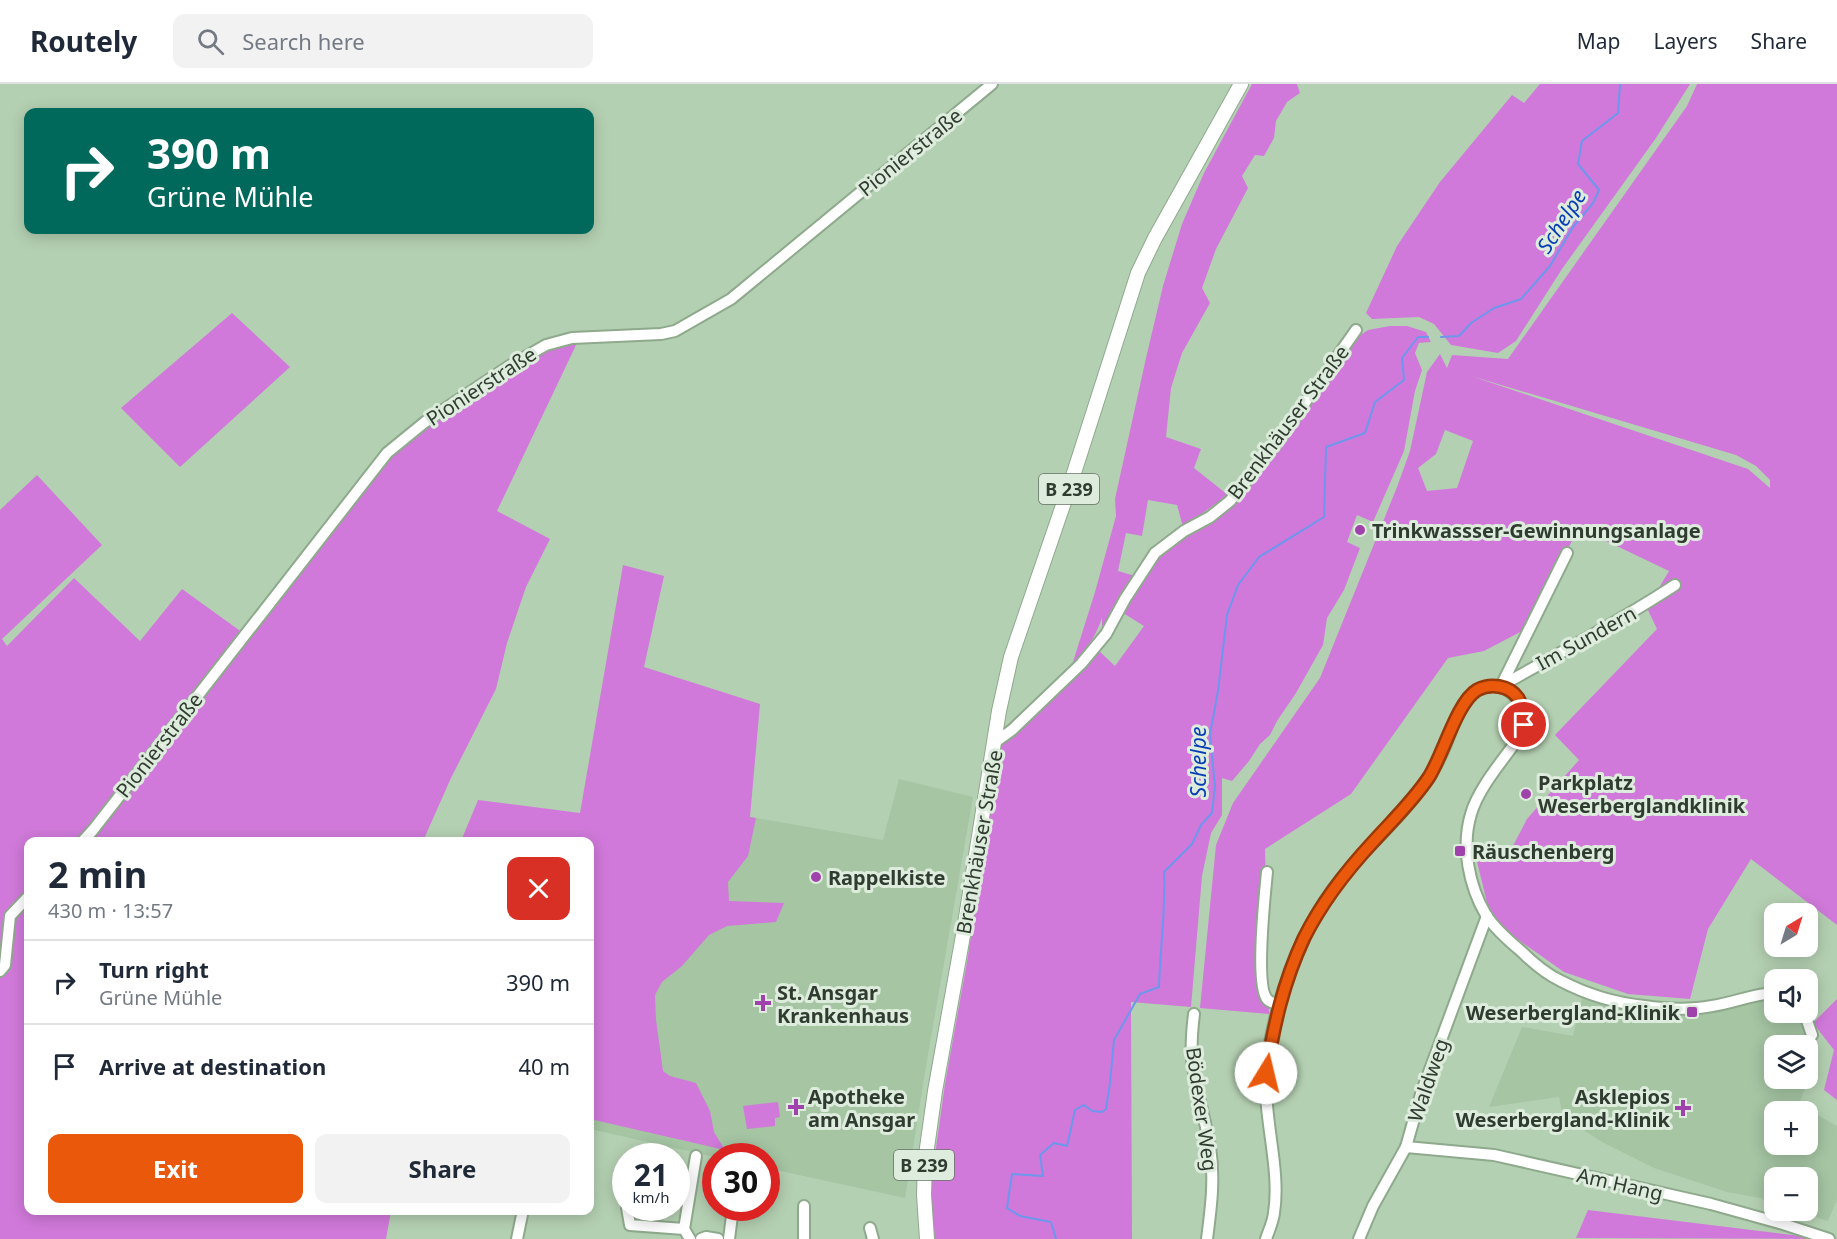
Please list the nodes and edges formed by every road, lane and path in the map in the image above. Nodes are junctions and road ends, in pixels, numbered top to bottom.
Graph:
1 (992, 84) edge
2 (1241, 84) edge
3 (1356, 330) dead end
4 (1567, 553) dead end
5 (1675, 585) dead end
6 (1501, 686) junction
7 (994, 743) junction
8 (86, 837) edge
9 (1267, 872) dead end
10 (24, 901) edge
11 (1487, 916) junction
12 (0, 971) edge
13 (1764, 995) edge
14 (1280, 1004) junction
15 (1194, 1014) dead end
16 (1808, 1023) edge
17 (1812, 1035) dead end
18 (1406, 1147) junction
19 (696, 1156) dead end
20 (804, 1206) dead end
21 (522, 1215) edge
22 (629, 1221) edge
23 (731, 1221) edge
24 (684, 1228) junction
25 (870, 1228) dead end
26 (517, 1239) edge
27 (690, 1239) edge
28 (701, 1239) edge
29 (718, 1239) edge
30 (729, 1239) edge
31 (804, 1239) edge
32 (873, 1239) edge
33 (927, 1239) edge
34 (1207, 1239) edge
35 (1266, 1239) edge
36 (1359, 1239) edge
37 (1829, 1239) edge

1 - 8 street, Pionierstraße
2 - 7 main road, B 239
3 - 7 street, Brenkhäuser Straße
4 - 6 street, Im Sundern
5 - 6 street, Im Sundern
6 - 11 street
6 - 14 street
7 - 33 main road, Brenkhäuser Straße / B 239
9 - 14 street
10 - 12 street
11 - 13 street
11 - 18 street, Waldweg
14 - 35 street
15 - 34 street, Bödexer Weg
16 - 17 street
18 - 36 street, Waldweg
18 - 37 street, Am Hang
19 - 24 street
20 - 31 street
21 - 26 street
22 - 24 street
23 - 30 street
24 - 27 street
25 - 32 street
28 - 29 street

